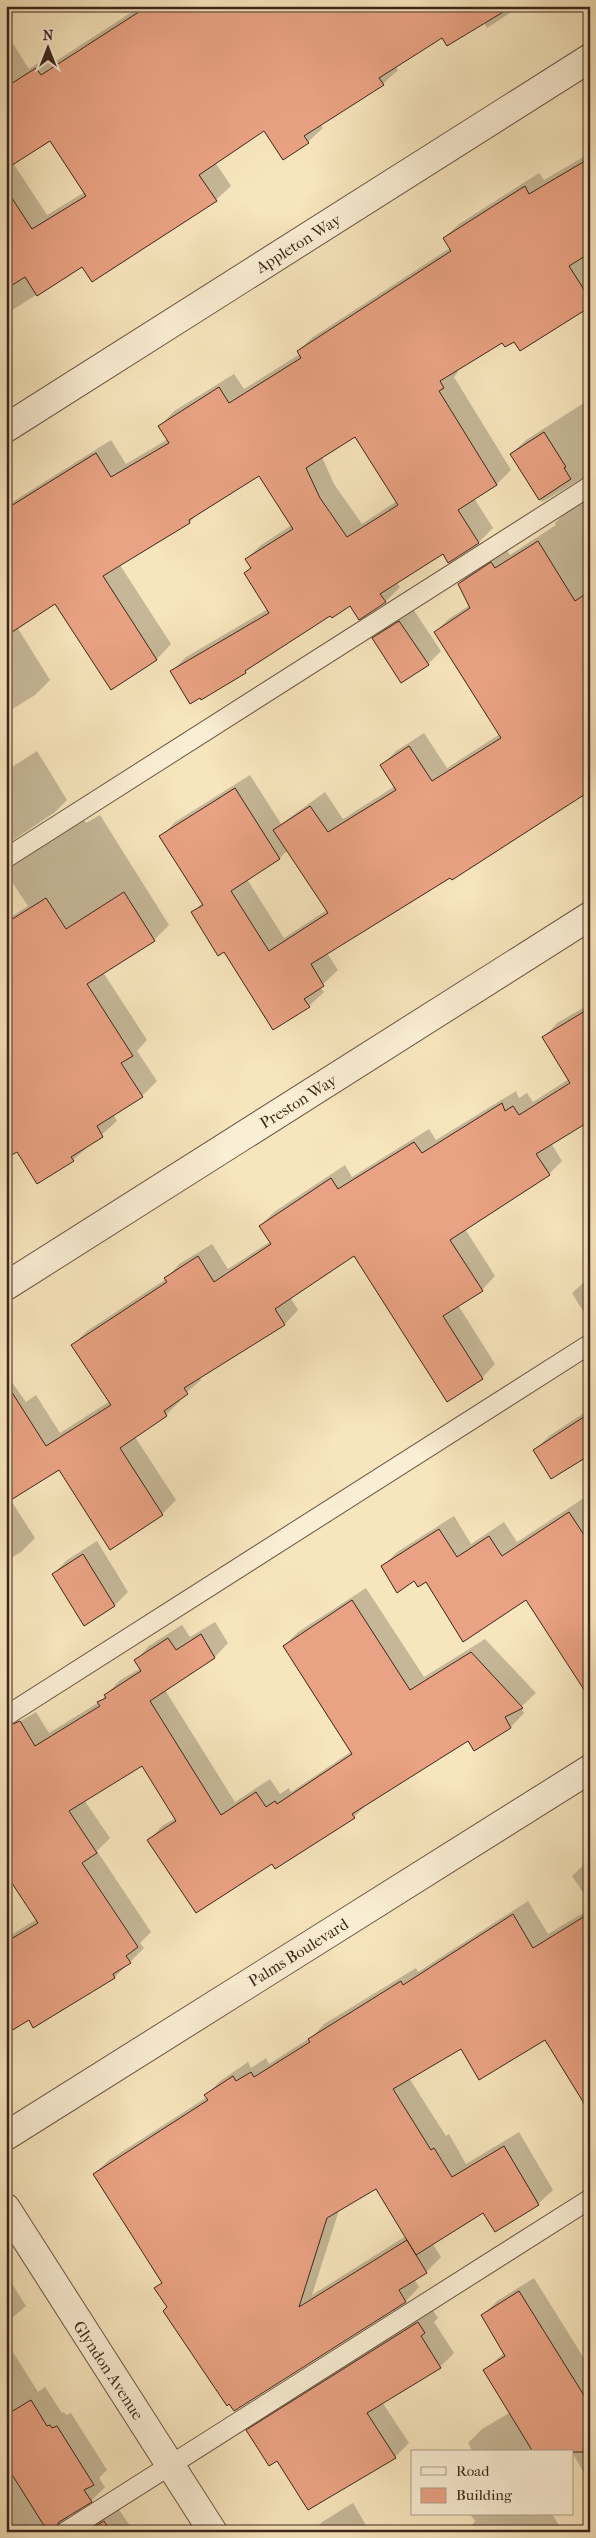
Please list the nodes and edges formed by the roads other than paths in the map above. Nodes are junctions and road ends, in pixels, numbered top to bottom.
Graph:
1 (590, 58) edge
2 (6, 428) edge
3 (590, 486) edge
4 (6, 858) edge
5 (590, 916) edge
6 (6, 1286) edge
7 (590, 1344) edge
8 (6, 1716) edge
9 (590, 1769) edge
10 (6, 2136) edge
11 (590, 2199) edge
12 (6, 2208) edge
13 (170, 2466) junction
14 (65, 2532) edge
15 (213, 2532) edge

1 - 2 street, Appleton Way
3 - 4 lane
5 - 6 street, Preston Way
7 - 8 lane
9 - 10 street, Palms Boulevard
11 - 13 lane
12 - 13 street, Glyndon Avenue
13 - 14 lane
13 - 15 street, Glyndon Avenue

